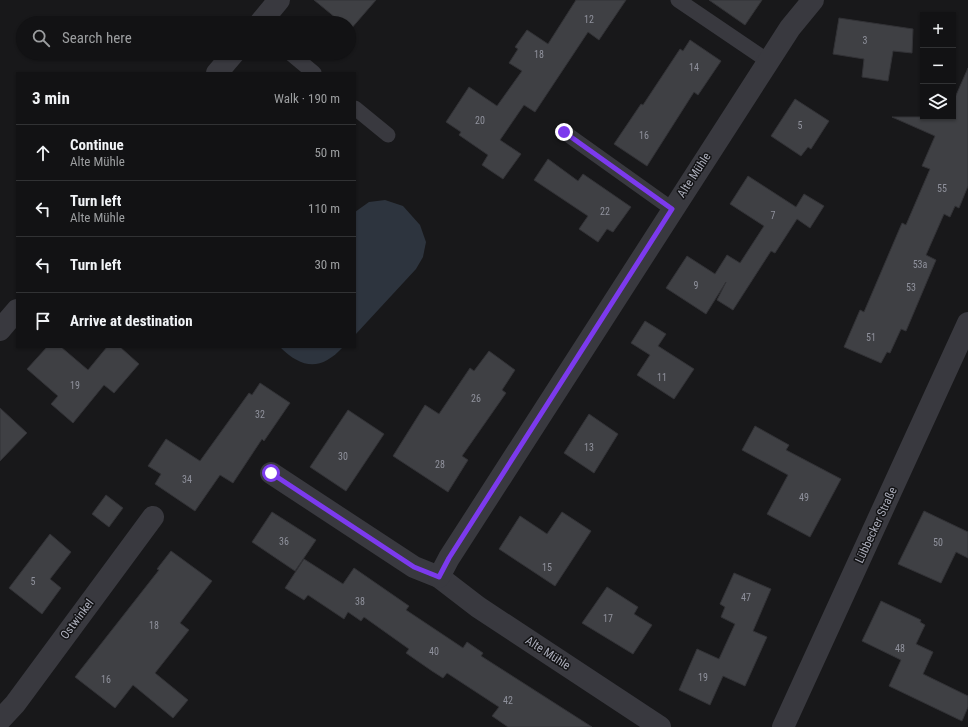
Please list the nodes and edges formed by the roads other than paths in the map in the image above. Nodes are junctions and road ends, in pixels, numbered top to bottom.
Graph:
1 (279, 0) edge
2 (678, 0) edge
3 (813, 0) edge
4 (266, 16) edge
5 (228, 60) edge
6 (298, 60) edge
7 (768, 61) junction
8 (218, 72) edge
9 (313, 72) edge
10 (356, 109) edge
11 (564, 132) dead end
12 (388, 136) dead end
13 (672, 209) junction
14 (16, 311) edge
15 (968, 323) edge
16 (0, 330) edge
17 (271, 473) dead end
18 (153, 517) dead end
19 (439, 577) junction
20 (0, 720) edge
21 (660, 727) edge
22 (783, 727) edge

1 - 4 street
2 - 7 lane
3 - 7 street, Alte Mühle
5 - 8 street
6 - 9 lane
7 - 13 street, Alte Mühle
10 - 12 lane
11 - 13 lane
13 - 19 street, Alte Mühle
14 - 16 street
15 - 22 street, Lübbecker Straße
17 - 19 street, Alte Mühle
18 - 20 street, Ostwinkel
19 - 21 street, Alte Mühle

